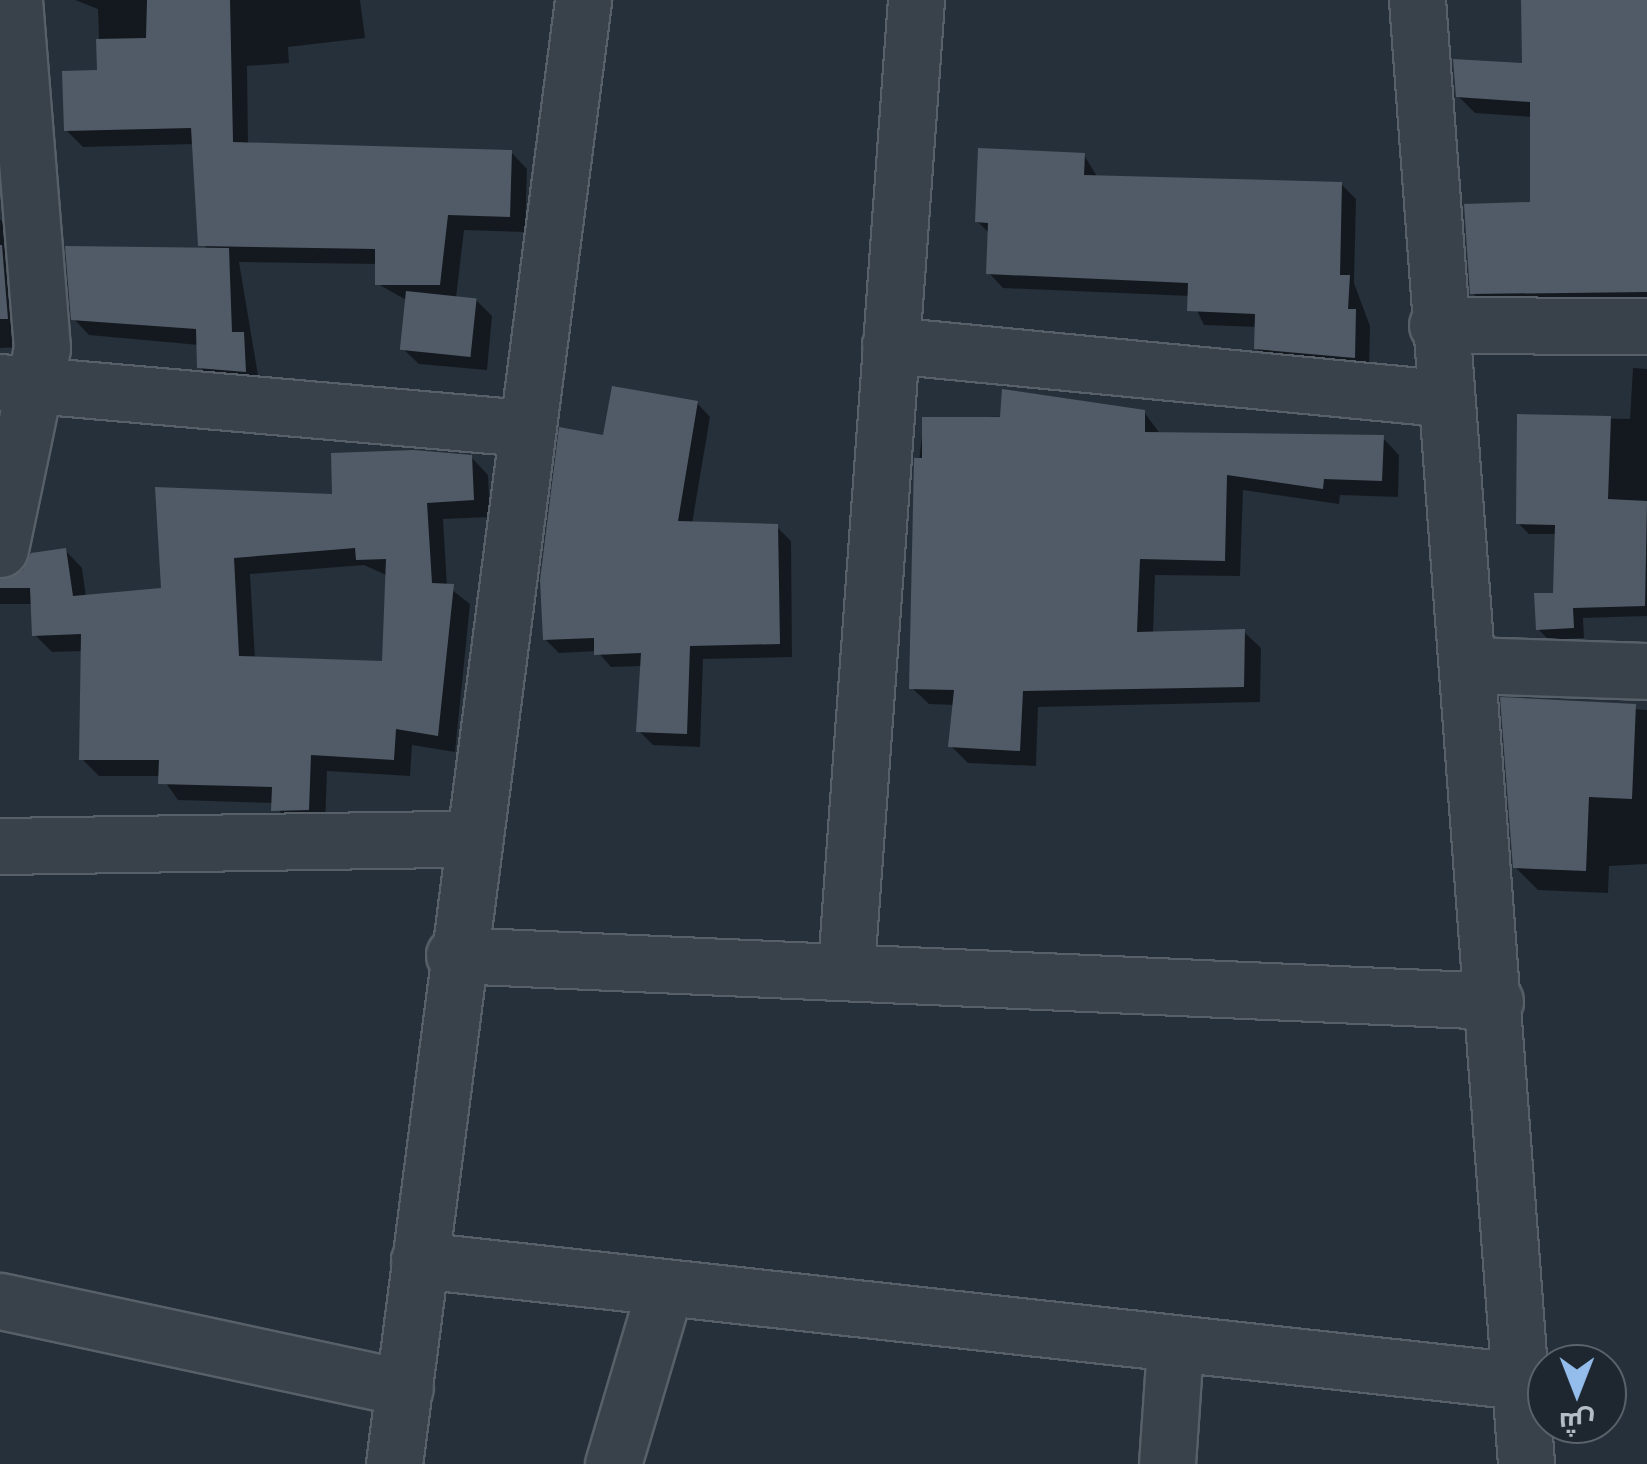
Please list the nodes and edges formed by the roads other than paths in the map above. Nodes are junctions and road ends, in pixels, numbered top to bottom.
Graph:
1 (14, 0) edge
2 (583, 0) edge
3 (916, 0) edge
4 (1417, 0) edge
5 (1437, 325) junction
6 (1647, 326) edge
7 (890, 345) junction
8 (20, 385) edge
9 (1440, 398) junction
10 (525, 428) junction
11 (0, 549) edge
12 (1468, 664) junction
13 (1647, 671) edge
14 (468, 839) junction
15 (0, 846) edge
16 (454, 955) junction
17 (846, 966) junction
18 (1494, 1000) junction
19 (419, 1260) junction
20 (664, 1292) junction
21 (0, 1301) edge
22 (1175, 1347) junction
23 (1520, 1382) junction
24 (404, 1388) junction
25 (394, 1464) edge
26 (613, 1464) edge
27 (1167, 1464) edge
28 (1526, 1464) edge

1 - 8 street
2 - 10 street
3 - 7 street
4 - 5 street
5 - 6 street
5 - 9 street
7 - 9 street
7 - 17 street
8 - 10 street
8 - 11 street
9 - 12 street
10 - 14 street
12 - 13 street
12 - 18 street
14 - 15 street
14 - 16 street
16 - 17 street
16 - 19 street
17 - 18 street
18 - 23 street
19 - 20 street
19 - 24 street
20 - 22 street
20 - 26 street
21 - 24 street
22 - 23 street
22 - 27 street
23 - 28 street
24 - 25 street

